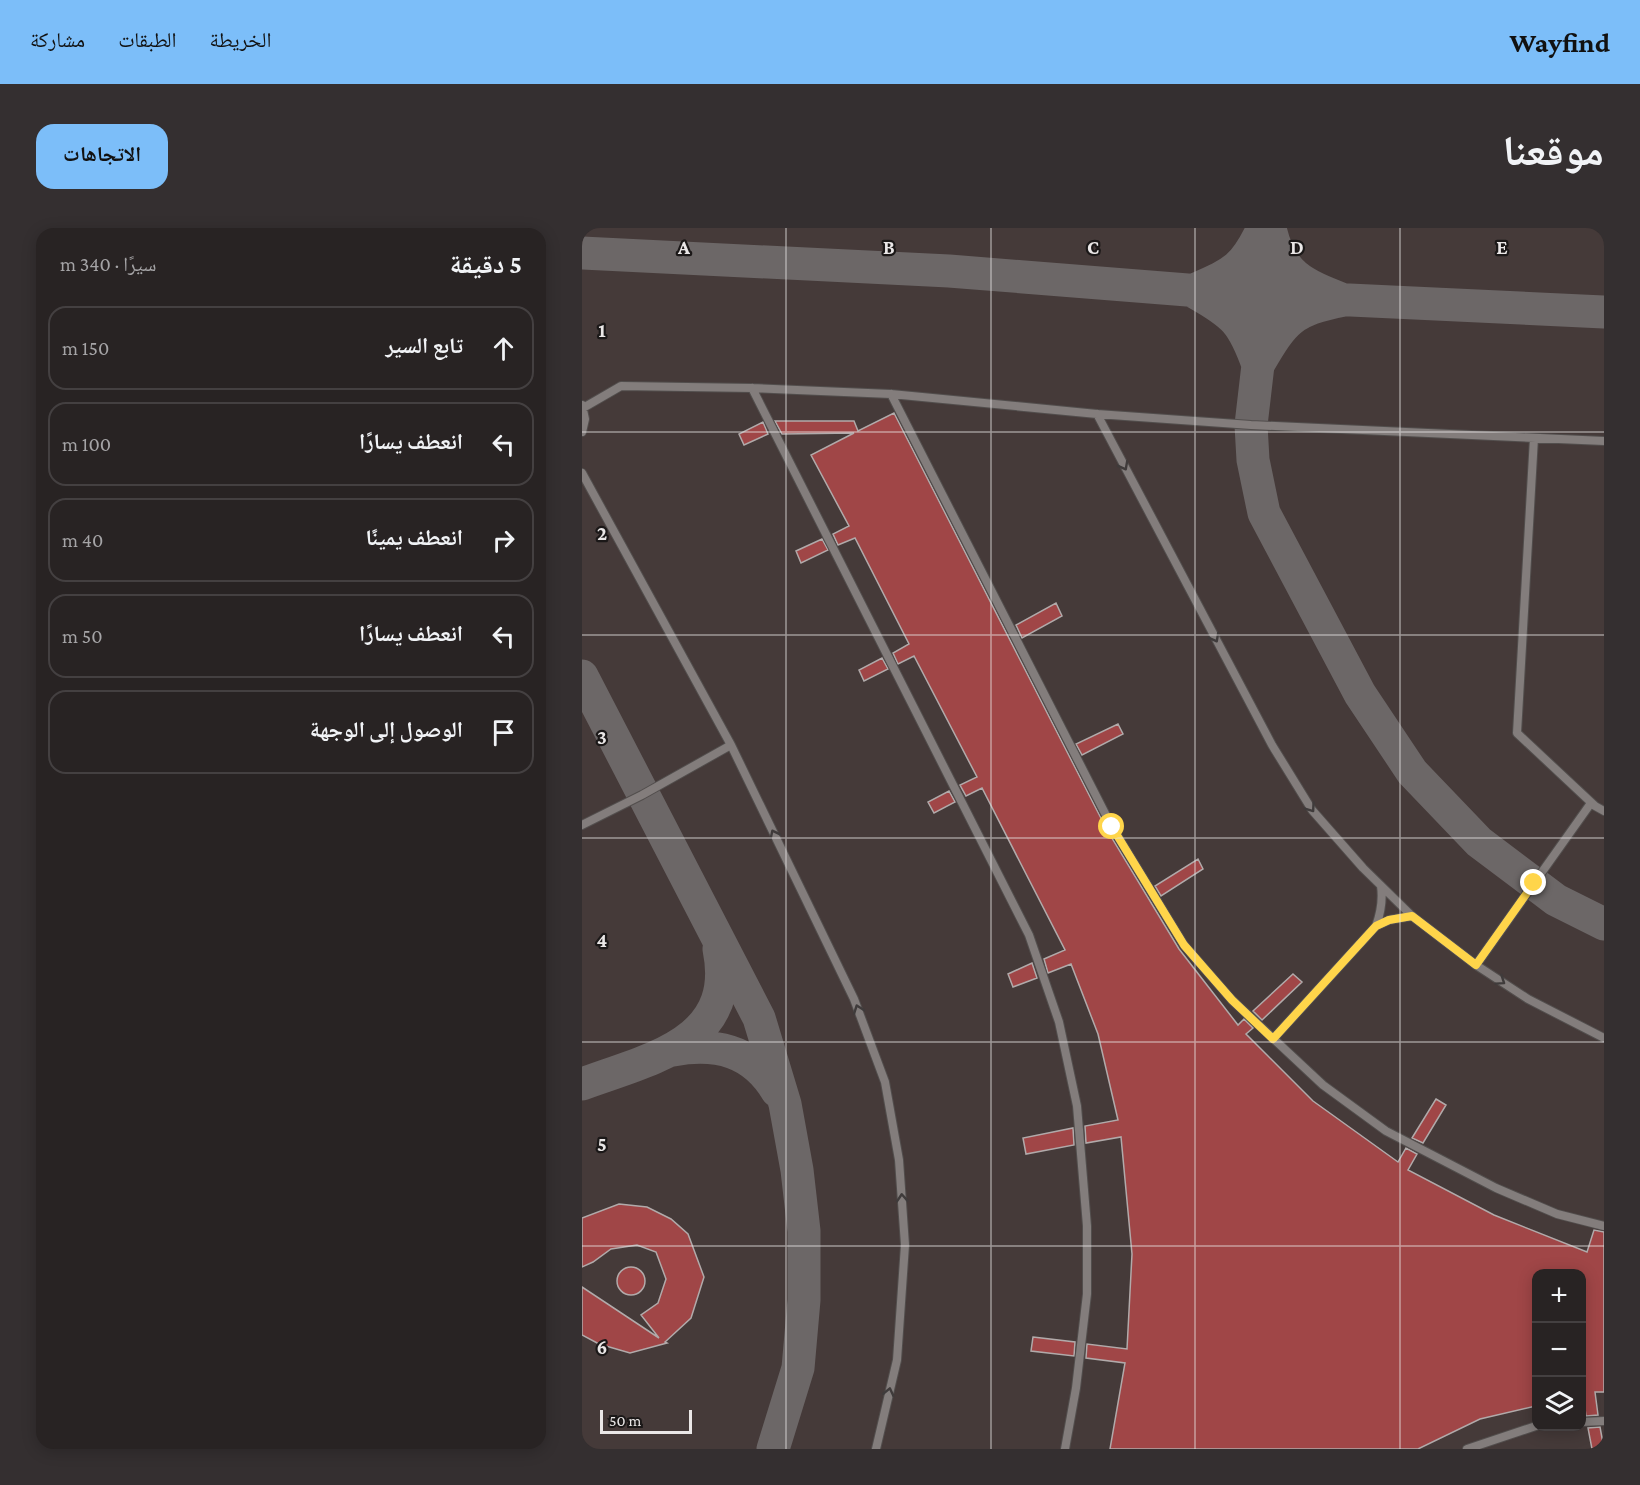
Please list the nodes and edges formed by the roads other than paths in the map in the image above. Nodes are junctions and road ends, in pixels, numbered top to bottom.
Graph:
1 (752, 388) junction
2 (891, 394) junction
3 (583, 406) edge
4 (1097, 414) junction
5 (582, 432) edge
6 (1534, 438) junction
7 (1604, 441) edge
8 (582, 473) edge
9 (731, 745) junction
10 (1591, 803) junction
11 (1604, 811) edge
12 (582, 825) edge
13 (1380, 884) junction
14 (1412, 916) junction
15 (1376, 926) junction
16 (1476, 965) junction
17 (1604, 1038) edge
18 (1273, 1039) junction
19 (1604, 1226) edge
20 (1604, 1421) edge
21 (1586, 1422) edge
22 (1532, 1427) edge
23 (876, 1449) edge
24 (1065, 1449) edge
25 (1467, 1449) edge

1 - 2 lane
1 - 3 lane
1 - 24 lane
2 - 4 lane
2 - 18 lane
3 - 5 lane
4 - 6 lane
4 -> 13 lane
6 - 7 lane
6 - 10 lane
8 - 9 lane
9 - 12 lane
23 -> 9 lane
10 - 11 lane
10 - 16 lane
13 - 14 lane
13 - 15 lane
14 - 15 lane
14 - 16 lane
15 - 18 lane
16 -> 17 lane
18 - 19 lane
20 - 21 lane
22 - 25 lane

